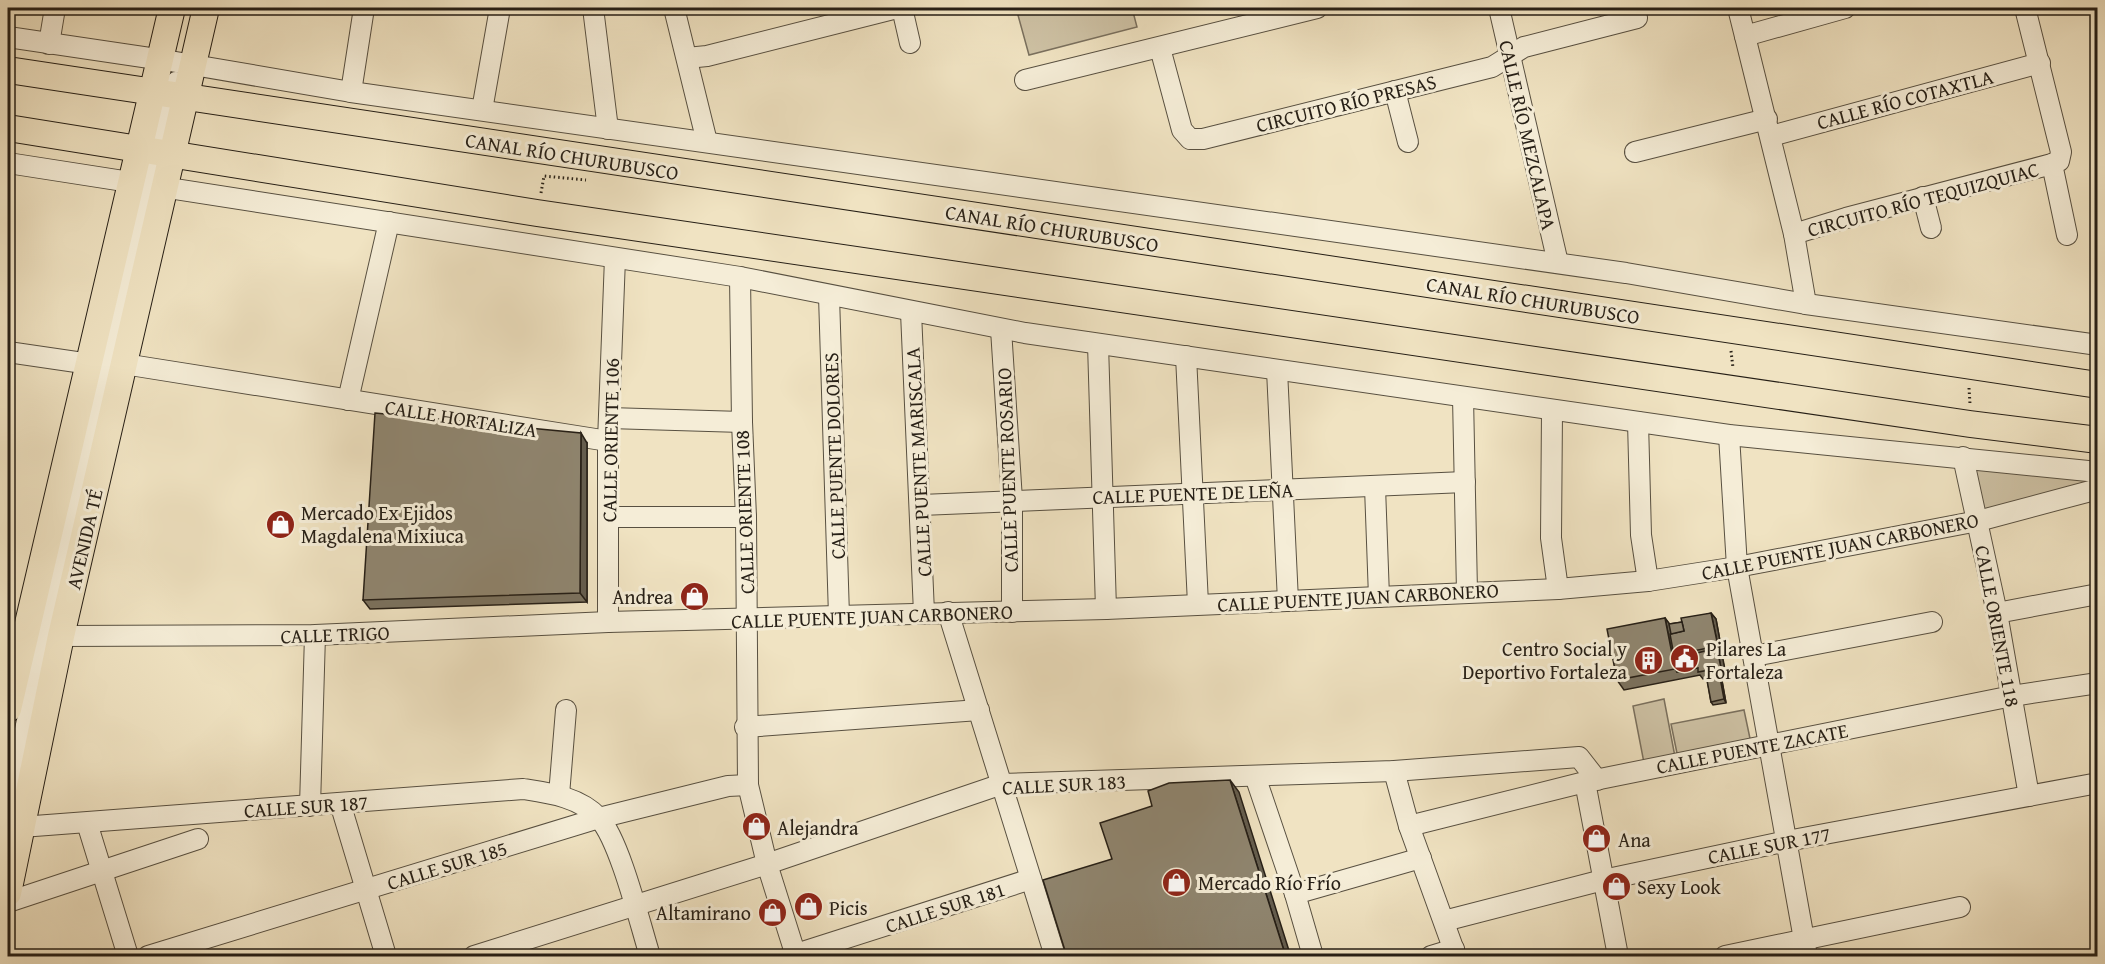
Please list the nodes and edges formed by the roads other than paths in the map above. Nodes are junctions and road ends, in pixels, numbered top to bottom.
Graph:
1 (55, 8) edge
2 (172, 8) edge
3 (181, 8) edge
4 (196, 8) edge
5 (206, 8) edge
6 (364, 8) edge
7 (500, 8) edge
8 (593, 8) edge
9 (674, 8) edge
10 (897, 8) edge
11 (902, 8) edge
12 (1317, 8) edge
13 (1499, 8) edge
14 (1738, 8) edge
15 (1845, 8) edge
16 (2025, 8) edge
17 (1637, 18) dead end
18 (1745, 36) junction
19 (8, 37) edge
20 (49, 44) junction
21 (910, 44) dead end
22 (1160, 48) junction
23 (1510, 56) junction
24 (687, 58) junction
25 (177, 62) junction
26 (2040, 63) junction
27 (8, 70) edge
28 (1025, 80) dead end
29 (1395, 91) junction
30 (351, 92) junction
31 (170, 95) junction
32 (482, 110) junction
33 (8, 128) edge
34 (1769, 128) junction
35 (608, 129) junction
36 (707, 142) junction
37 (1408, 142) dead end
38 (157, 151) junction
39 (1635, 152) dead end
40 (8, 163) edge
41 (2052, 164) junction
42 (150, 184) junction
43 (1923, 197) junction
44 (389, 222) junction
45 (1931, 228) dead end
46 (1794, 234) junction
47 (2067, 234) dead end
48 (615, 258) junction
49 (1558, 263) junction
50 (740, 277) junction
51 (829, 296) junction
52 (1806, 304) junction
53 (911, 312) junction
54 (1001, 329) junction
55 (1098, 344) junction
56 (2097, 345) edge
57 (8, 352) edge
58 (1186, 356) junction
59 (90, 364) junction
60 (124, 364) junction
61 (1277, 370) junction
62 (2097, 385) edge
63 (1463, 397) junction
64 (348, 400) junction
65 (1552, 411) junction
66 (609, 417) junction
67 (742, 422) junction
68 (1638, 422) junction
69 (1729, 435) junction
70 (2097, 440) edge
71 (608, 441) junction
72 (1963, 457) junction
73 (2097, 472) edge
74 (1464, 482) junction
75 (1375, 487) junction
76 (1284, 489) junction
77 (2097, 489) edge
78 (1192, 493) junction
79 (1102, 497) junction
80 (1012, 500) junction
81 (921, 505) junction
82 (610, 517) junction
83 (746, 517) junction
84 (1978, 521) junction
85 (1737, 567) junction
86 (1648, 581) junction
87 (1558, 589) junction
88 (1467, 592) junction
89 (2097, 594) edge
90 (1379, 597) junction
91 (1288, 601) junction
92 (1198, 604) junction
93 (1106, 609) junction
94 (948, 612) junction
95 (1012, 612) junction
96 (924, 613) junction
97 (1998, 613) junction
98 (838, 616) junction
99 (747, 619) junction
100 (608, 622) junction
101 (1932, 622) dead end
102 (315, 635) junction
103 (61, 636) junction
104 (16, 637) edge
105 (1754, 657) junction
106 (2097, 683) edge
107 (2012, 696) junction
108 (8, 709) edge
109 (566, 710) dead end
110 (979, 710) junction
111 (746, 727) junction
112 (1769, 745) junction
113 (1394, 771) junction
114 (1254, 776) junction
115 (1591, 781) junction
116 (2097, 783) edge
117 (1002, 784) junction
118 (748, 785) junction
119 (559, 795) junction
120 (2030, 796) junction
121 (340, 803) junction
122 (8, 804) edge
123 (310, 806) junction
124 (599, 818) junction
125 (87, 823) junction
126 (1409, 826) junction
127 (14, 827) edge
128 (198, 839) dead end
129 (1787, 841) junction
130 (1421, 858) junction
131 (767, 864) junction
132 (101, 870) junction
133 (1031, 879) junction
134 (1603, 880) junction
135 (366, 890) junction
136 (8, 893) edge
137 (1295, 894) junction
138 (8, 902) edge
139 (634, 907) junction
140 (1960, 907) dead end
141 (1444, 921) junction
142 (1806, 949) edge
143 (1455, 953) edge
144 (794, 956) edge
145 (128, 957) edge
146 (148, 957) edge
147 (386, 957) edge
148 (474, 957) edge
149 (650, 957) edge
150 (1055, 957) edge
151 (1313, 957) edge
152 (1431, 957) edge
153 (1618, 957) edge
154 (1725, 957) edge

1 - 20 street
2 - 25 main road
3 - 25 street
4 - 25 street
5 - 25 main road
6 - 30 street
7 - 32 street
8 - 35 street
9 - 24 street
10 - 24 street
11 - 21 street
12 - 22 street
13 - 23 street, CALLE RÍO MEZCALAPA
14 - 18 street
15 - 18 street
16 - 26 street, CIRCUITO RÍO TEQUIZQUIAC
17 - 23 street, CIRCUITO RÍO PRESAS
18 - 34 street
19 - 20 street, CANAL RÍO CHURUBUSCO
20 - 25 street, CANAL RÍO CHURUBUSCO
22 - 28 street
22 - 29 street, CIRCUITO RÍO PRESAS
23 - 29 street, CIRCUITO RÍO PRESAS
23 - 49 street, CALLE RÍO MEZCALAPA
24 - 36 street
25 - 30 street, CANAL RÍO CHURUBUSCO
25 - 31 main road
26 - 34 street, CALLE RÍO COTAXTLA
26 - 41 street, CIRCUITO RÍO TEQUIZQUIAC
27 - 31 main road, CANAL RÍO CHURUBUSCO
29 - 37 street
30 - 32 street, CANAL RÍO CHURUBUSCO
31 - 38 main road
31 - 62 main road, CANAL RÍO CHURUBUSCO
32 - 35 street, CANAL RÍO CHURUBUSCO
33 - 38 main road
34 - 39 street, CALLE RÍO COTAXTLA
34 - 46 street
35 - 36 street, CANAL RÍO CHURUBUSCO
36 - 49 street, CANAL RÍO CHURUBUSCO
38 - 42 main road
38 - 42 main road
38 - 70 main road
40 - 42 street
41 - 43 street, CIRCUITO RÍO TEQUIZQUIAC
41 - 47 street, CIRCUITO RÍO TEQUIZQUIAC
42 - 44 street
42 - 59 main road, AVENIDA TÉ
42 - 60 main road, AVENIDA TÉ
42 - 122 street
43 - 45 street
43 - 46 street, CIRCUITO RÍO TEQUIZQUIAC
44 - 48 street
44 - 64 street
46 - 52 street
48 - 50 street
48 - 66 street, CALLE ORIENTE 106
49 - 52 street, CANAL RÍO CHURUBUSCO
50 - 51 street
50 - 67 street, CALLE ORIENTE 108
51 - 53 street
51 - 98 street, CALLE PUENTE DOLORES
52 - 56 street, CANAL RÍO CHURUBUSCO
53 - 54 street
53 - 81 street, CALLE PUENTE MARISCALA
54 - 55 street
54 - 80 street, CALLE PUENTE ROSARIO
55 - 58 street
55 - 79 street
57 - 59 street
58 - 61 street
58 - 78 street
59 - 104 main road, AVENIDA TÉ
60 - 64 street, CALLE HORTALIZA
60 - 103 main road, AVENIDA TÉ
61 - 63 street
61 - 76 street
63 - 65 street
63 - 74 street
64 - 71 street, CALLE HORTALIZA
65 - 68 street
65 - 87 street
66 - 67 street
66 - 71 street, CALLE ORIENTE 106
67 - 83 street, CALLE ORIENTE 108
68 - 69 street
68 - 86 street
69 - 72 street
69 - 85 street
71 - 82 street, CALLE ORIENTE 106
72 - 73 street
72 - 84 street, CALLE ORIENTE 118
74 - 75 street, CALLE PUENTE DE LEÑA
74 - 88 street
75 - 76 street, CALLE PUENTE DE LEÑA
75 - 90 street
76 - 78 street, CALLE PUENTE DE LEÑA
76 - 91 street
77 - 84 street, CALLE PUENTE JUAN CARBONERO
78 - 79 street, CALLE PUENTE DE LEÑA
78 - 92 street
79 - 80 street, CALLE PUENTE DE LEÑA
79 - 93 street
80 - 81 street, CALLE PUENTE DE LEÑA
80 - 95 street, CALLE PUENTE ROSARIO
81 - 96 street, CALLE PUENTE MARISCALA
82 - 83 street
82 - 100 street, CALLE ORIENTE 106
83 - 99 street, CALLE ORIENTE 108
84 - 85 street, CALLE PUENTE JUAN CARBONERO
84 - 97 street, CALLE ORIENTE 118
85 - 86 street, CALLE PUENTE JUAN CARBONERO
85 - 105 street
86 - 87 street, CALLE PUENTE JUAN CARBONERO
87 - 88 street, CALLE PUENTE JUAN CARBONERO
88 - 90 street, CALLE PUENTE JUAN CARBONERO
89 - 97 street
90 - 91 street, CALLE PUENTE JUAN CARBONERO
91 - 92 street, CALLE PUENTE JUAN CARBONERO
92 - 93 street, CALLE PUENTE JUAN CARBONERO
93 - 95 street, CALLE PUENTE JUAN CARBONERO
94 - 95 street, CALLE PUENTE JUAN CARBONERO
94 - 96 street, CALLE PUENTE JUAN CARBONERO
94 - 110 street
96 - 98 street, CALLE PUENTE JUAN CARBONERO
97 - 107 street, CALLE ORIENTE 118
98 - 99 street, CALLE PUENTE JUAN CARBONERO
99 - 100 street, CALLE PUENTE JUAN CARBONERO
99 - 111 street, CALLE ORIENTE 108
100 - 102 street, CALLE TRIGO
101 - 105 street
102 - 103 street, CALLE TRIGO
102 - 123 street
103 - 127 main road, AVENIDA TÉ
104 - 108 main road, AVENIDA TÉ
105 - 112 street
106 - 107 street, CALLE PUENTE ZACATE
107 - 112 street, CALLE PUENTE ZACATE
107 - 120 street, CALLE ORIENTE 118
109 - 119 street
110 - 111 street
110 - 117 street
111 - 118 street, CALLE ORIENTE 108
112 - 115 street, CALLE PUENTE ZACATE
112 - 129 street
113 - 114 street, CALLE SUR 183
113 - 115 street, CALLE SUR 183
113 - 126 street
114 - 117 street, CALLE SUR 183
114 - 137 street
115 - 126 street, CALLE PUENTE ZACATE
115 - 134 street
116 - 120 street, CALLE SUR 177
117 - 131 street, CALLE SUR 183
117 - 133 street
118 - 124 street, CALLE SUR 185
118 - 131 street, CALLE ORIENTE 108
119 - 121 street, CALLE SUR 187
119 - 124 street, CALLE SUR 187
120 - 129 street, CALLE SUR 177
121 - 123 street, CALLE SUR 187
121 - 135 street
123 - 125 street, CALLE SUR 187
124 - 135 street, CALLE SUR 185
124 - 139 street
125 - 127 street, CALLE SUR 187
125 - 132 street
126 - 130 street
127 - 136 main road, AVENIDA TÉ
128 - 132 street
129 - 134 street, CALLE SUR 177
129 - 142 street
130 - 137 street
130 - 141 street
131 - 139 street, CALLE SUR 183
131 - 144 street, CALLE ORIENTE 108
132 - 138 street
132 - 145 street
133 - 144 street, CALLE SUR 181
133 - 150 street
134 - 141 street, CALLE SUR 177
134 - 153 street
135 - 146 street, CALLE SUR 185
135 - 147 street
137 - 151 street
139 - 148 street, CALLE SUR 183
139 - 149 street
140 - 142 street
141 - 143 street
142 - 154 street
143 - 152 street

